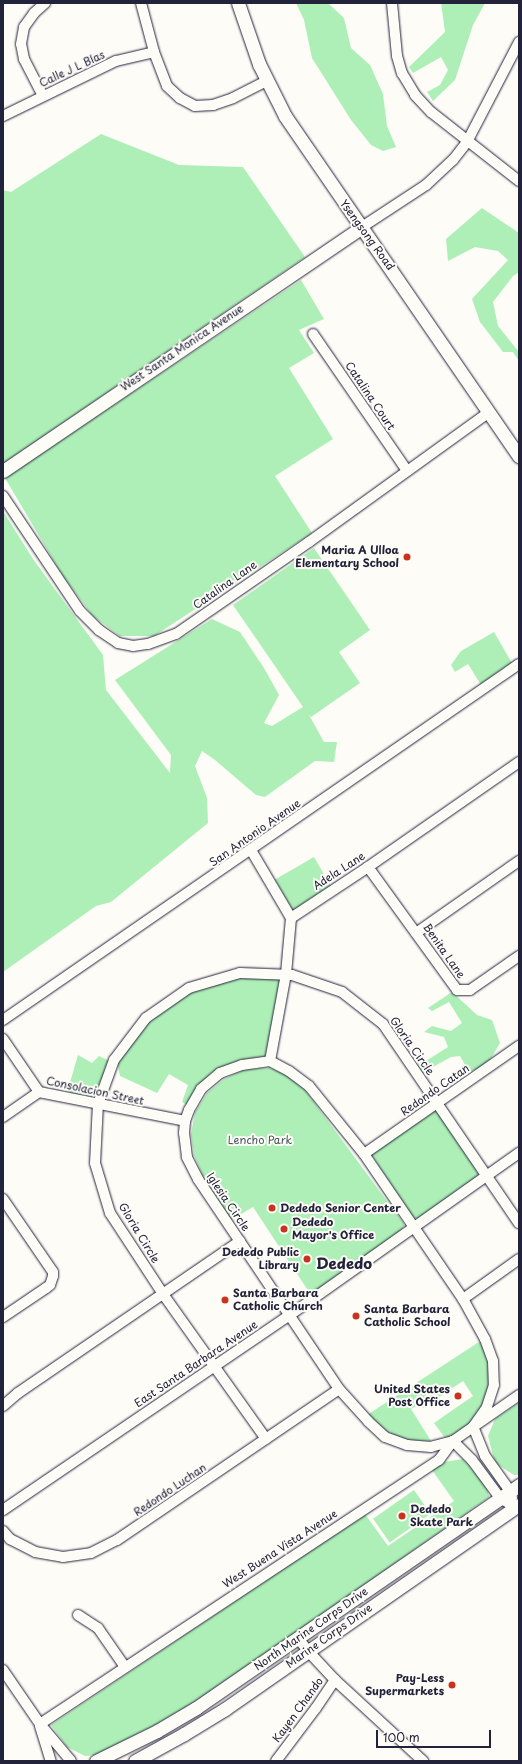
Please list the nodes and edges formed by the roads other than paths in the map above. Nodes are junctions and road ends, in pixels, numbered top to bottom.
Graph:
1 (45, 3) edge
2 (141, 3) edge
3 (238, 3) edge
4 (392, 3) edge
5 (519, 42) edge
6 (154, 52) junction
7 (266, 81) junction
8 (44, 96) junction
9 (3, 116) edge
10 (467, 142) junction
11 (519, 181) edge
12 (362, 227) junction
13 (313, 334) dead end
14 (489, 412) junction
15 (519, 456) edge
16 (3, 471) edge
17 (407, 471) junction
18 (3, 496) edge
19 (519, 664) edge
20 (519, 762) edge
21 (250, 850) junction
22 (519, 861) edge
23 (368, 867) junction
24 (291, 918) junction
25 (416, 933) junction
26 (519, 956) edge
27 (286, 974) junction
28 (3, 1020) edge
29 (3, 1039) edge
30 (519, 1046) edge
31 (270, 1061) junction
32 (39, 1092) junction
33 (98, 1104) junction
34 (437, 1104) junction
35 (3, 1117) edge
36 (184, 1122) junction
37 (519, 1153) edge
38 (364, 1154) junction
39 (486, 1175) junction
40 (3, 1199) edge
41 (7, 1213) edge
42 (519, 1223) edge
43 (415, 1228) junction
44 (240, 1241) junction
45 (519, 1259) edge
46 (162, 1294) junction
47 (463, 1299) junction
48 (290, 1315) junction
49 (3, 1317) edge
50 (216, 1366) junction
51 (339, 1388) junction
52 (519, 1395) edge
53 (3, 1406) edge
54 (473, 1426) junction
55 (266, 1439) junction
56 (453, 1441) junction
57 (510, 1491) edge
58 (517, 1506) edge
59 (3, 1510) edge
60 (3, 1531) edge
61 (78, 1615) dead end
62 (298, 1638) junction
63 (308, 1651) junction
64 (125, 1667) junction
65 (3, 1670) edge
66 (335, 1680) junction
67 (40, 1724) junction
68 (51, 1761) edge
69 (71, 1761) edge
70 (96, 1761) edge
71 (135, 1761) edge
72 (276, 1761) edge
73 (423, 1761) edge

1 - 8 street
2 - 6 street
3 - 7 main road, Ysengsong Road
4 - 10 street
5 - 10 street
6 - 7 street
6 - 8 street, Calle J L Blas
7 - 12 main road, Ysengsong Road
8 - 9 street, Calle J L Blas
10 - 11 street
10 - 12 street
12 - 14 main road, Ysengsong Road
12 - 16 main road, West Santa Monica Avenue
13 - 17 street, Catalina Court
14 - 15 main road, Ysengsong Road
14 - 17 street, Catalina Lane
17 - 18 street, Catalina Lane
19 - 21 street, San Antonio Avenue
20 - 23 street, Adela Lane
21 - 24 street
21 - 28 street, San Antonio Avenue
22 - 25 street
23 - 24 street, Adela Lane
23 - 25 street, Benita Lane
24 - 27 street
25 - 26 street, Benita Lane
27 - 31 street
27 - 33 street, Gloria Circle
27 - 34 street, Gloria Circle
29 - 32 street, Consolacion Street
30 - 34 street, Redondo Catan
31 - 36 street, Iglesia Circle
31 - 38 street, Iglesia Circle
32 - 33 street, Consolacion Street
32 - 35 street
33 - 36 street, Consolacion Street
33 - 46 street, Gloria Circle
34 - 38 street, Redondo Catan
34 - 39 street, Gloria Circle
36 - 44 street, Iglesia Circle
37 - 39 street, East Santa Barbara Avenue
38 - 43 street, Iglesia Circle
39 - 42 street, Gloria Circle
39 - 43 street, East Santa Barbara Avenue
40 - 41 street
41 - 49 street
43 - 47 street, Iglesia Circle
43 - 48 street, East Santa Barbara Avenue
44 - 46 street
44 - 48 street, Iglesia Circle
45 - 47 street
46 - 50 street, Gloria Circle
46 - 53 street
47 - 54 street, Iglesia Circle
48 - 50 street, East Santa Barbara Avenue
48 - 51 street, Iglesia Circle
50 - 55 street, Gloria Circle
50 - 59 street, East Santa Barbara Avenue
51 - 55 street, Redondo Luchan
51 - 56 street, Iglesia Circle
52 - 54 street
54 - 56 street, Iglesia Circle
54 - 57 street
55 - 60 street, Redondo Luchan
56 - 57 street
56 - 64 street, West Buena Vista Avenue
57 - 58 street
57 - 62 main road, North Marine Corps Drive
58 - 63 main road, Marine Corps Drive
61 - 64 street
62 - 63 street, Kayen Chando
62 - 70 main road, North Marine Corps Drive
63 - 66 street, Kayen Chando
63 - 71 main road, Marine Corps Drive
64 - 67 street, West Buena Vista Avenue
65 - 67 street
66 - 72 street, Kayen Chando
66 - 73 street
67 - 68 street
67 - 69 street

